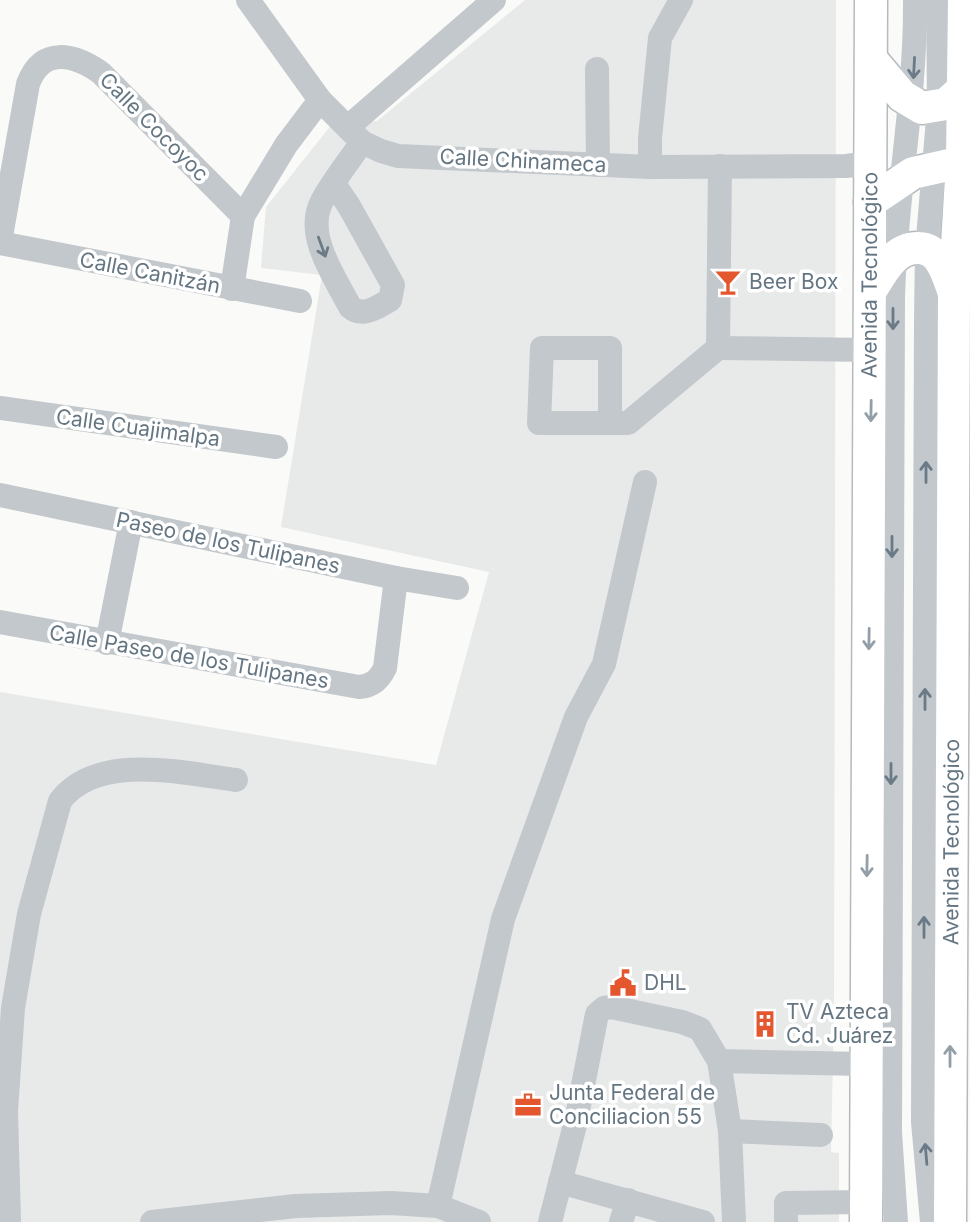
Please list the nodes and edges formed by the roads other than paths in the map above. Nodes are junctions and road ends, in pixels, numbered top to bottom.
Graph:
1 (248, 0) edge
2 (494, 0) edge
3 (681, 0) edge
4 (871, 0) edge
5 (915, 0) edge
6 (938, 0) edge
7 (964, 0) edge
8 (871, 59) junction
9 (597, 69) dead end
10 (950, 90) edge
11 (320, 100) junction
12 (355, 135) junction
13 (870, 163) junction
14 (951, 164) edge
15 (598, 165) junction
16 (720, 166) junction
17 (650, 167) junction
18 (904, 170) junction
19 (334, 184) junction
20 (870, 202) junction
21 (243, 216) junction
22 (0, 243) edge
23 (927, 250) junction
24 (894, 258) junction
25 (232, 289) junction
26 (871, 290) junction
27 (954, 294) junction
28 (300, 301) dead end
29 (718, 348) junction
30 (871, 350) junction
31 (962, 394) edge
32 (0, 408) edge
33 (610, 423) dead end
34 (276, 447) dead end
35 (645, 482) dead end
36 (962, 494) edge
37 (0, 495) edge
38 (131, 522) junction
39 (396, 578) junction
40 (457, 589) dead end
41 (961, 615) edge
42 (0, 622) edge
43 (107, 643) junction
44 (961, 769) edge
45 (236, 780) dead end
46 (961, 810) edge
47 (960, 953) edge
48 (719, 1061) junction
49 (865, 1064) junction
50 (730, 1131) junction
51 (821, 1135) dead end
52 (560, 1182) junction
53 (438, 1206) junction
54 (624, 1211) edge
55 (866, 1212) edge
56 (693, 1221) edge
57 (9, 1222) edge
58 (152, 1222) edge
59 (479, 1222) edge
60 (550, 1222) edge
61 (734, 1222) edge
62 (786, 1222) edge
63 (896, 1222) edge
64 (932, 1222) edge
65 (950, 1222) edge

1 - 11 street, Calle Chinameca
2 - 12 street
3 - 17 street
4 - 8 main road, Avenida Tecnológico
5 -> 10 street
6 - 10 street
7 - 10 main road, Avenida Tecnológico
8 - 10 main road
8 - 13 main road, Avenida Tecnológico
9 - 15 street
10 - 14 main road, Avenida Tecnológico
10 - 18 street
11 - 12 street, Calle Chinameca
11 - 21 street
12 - 15 street, Calle Chinameca
12 - 19 street
13 - 16 street, Calle Chinameca
13 - 18 main road
13 - 20 main road, Avenida Tecnológico
14 - 18 main road
14 - 23 street
14 - 27 main road, Avenida Tecnológico
15 - 17 street, Calle Chinameca
16 - 17 street, Calle Chinameca
16 - 29 street
18 - 20 main road
18 - 24 street
19 -> 19 street
20 - 26 main road, Avenida Tecnológico
21 - 22 street, Calle Cocoyoc
21 - 25 street
22 - 25 street, Calle Canitzán
23 - 24 main road
23 - 27 main road
64 -> 23 street
24 - 26 main road
24 -> 63 street
25 - 28 street, Calle Canitzán
26 - 30 main road, Avenida Tecnológico
27 - 31 main road, Avenida Tecnológico
29 - 30 street
29 - 33 street
30 -> 49 main road, Avenida Tecnológico
31 - 36 main road, Avenida Tecnológico
32 - 34 street, Calle Cuajimalpa
35 - 53 street
36 - 41 main road, Avenida Tecnológico
37 - 38 street, Paseo de los Tulipanes
38 - 39 street, Paseo de los Tulipanes
38 - 43 street
39 - 40 street, Paseo de los Tulipanes
39 - 43 street, Calle Paseo de los Tulipanes
41 - 44 main road, Avenida Tecnológico
42 - 43 street, Calle Paseo de los Tulipanes
44 - 46 main road, Avenida Tecnológico
45 - 57 street
46 - 47 main road, Avenida Tecnológico
65 -> 47 main road, Avenida Tecnológico
48 - 49 street
48 - 50 street
48 - 52 street
49 - 55 main road, Avenida Tecnológico
50 - 51 street
50 - 61 street
52 - 54 street
52 - 60 street
53 - 58 street
53 - 59 street
54 - 56 street
55 - 62 street

